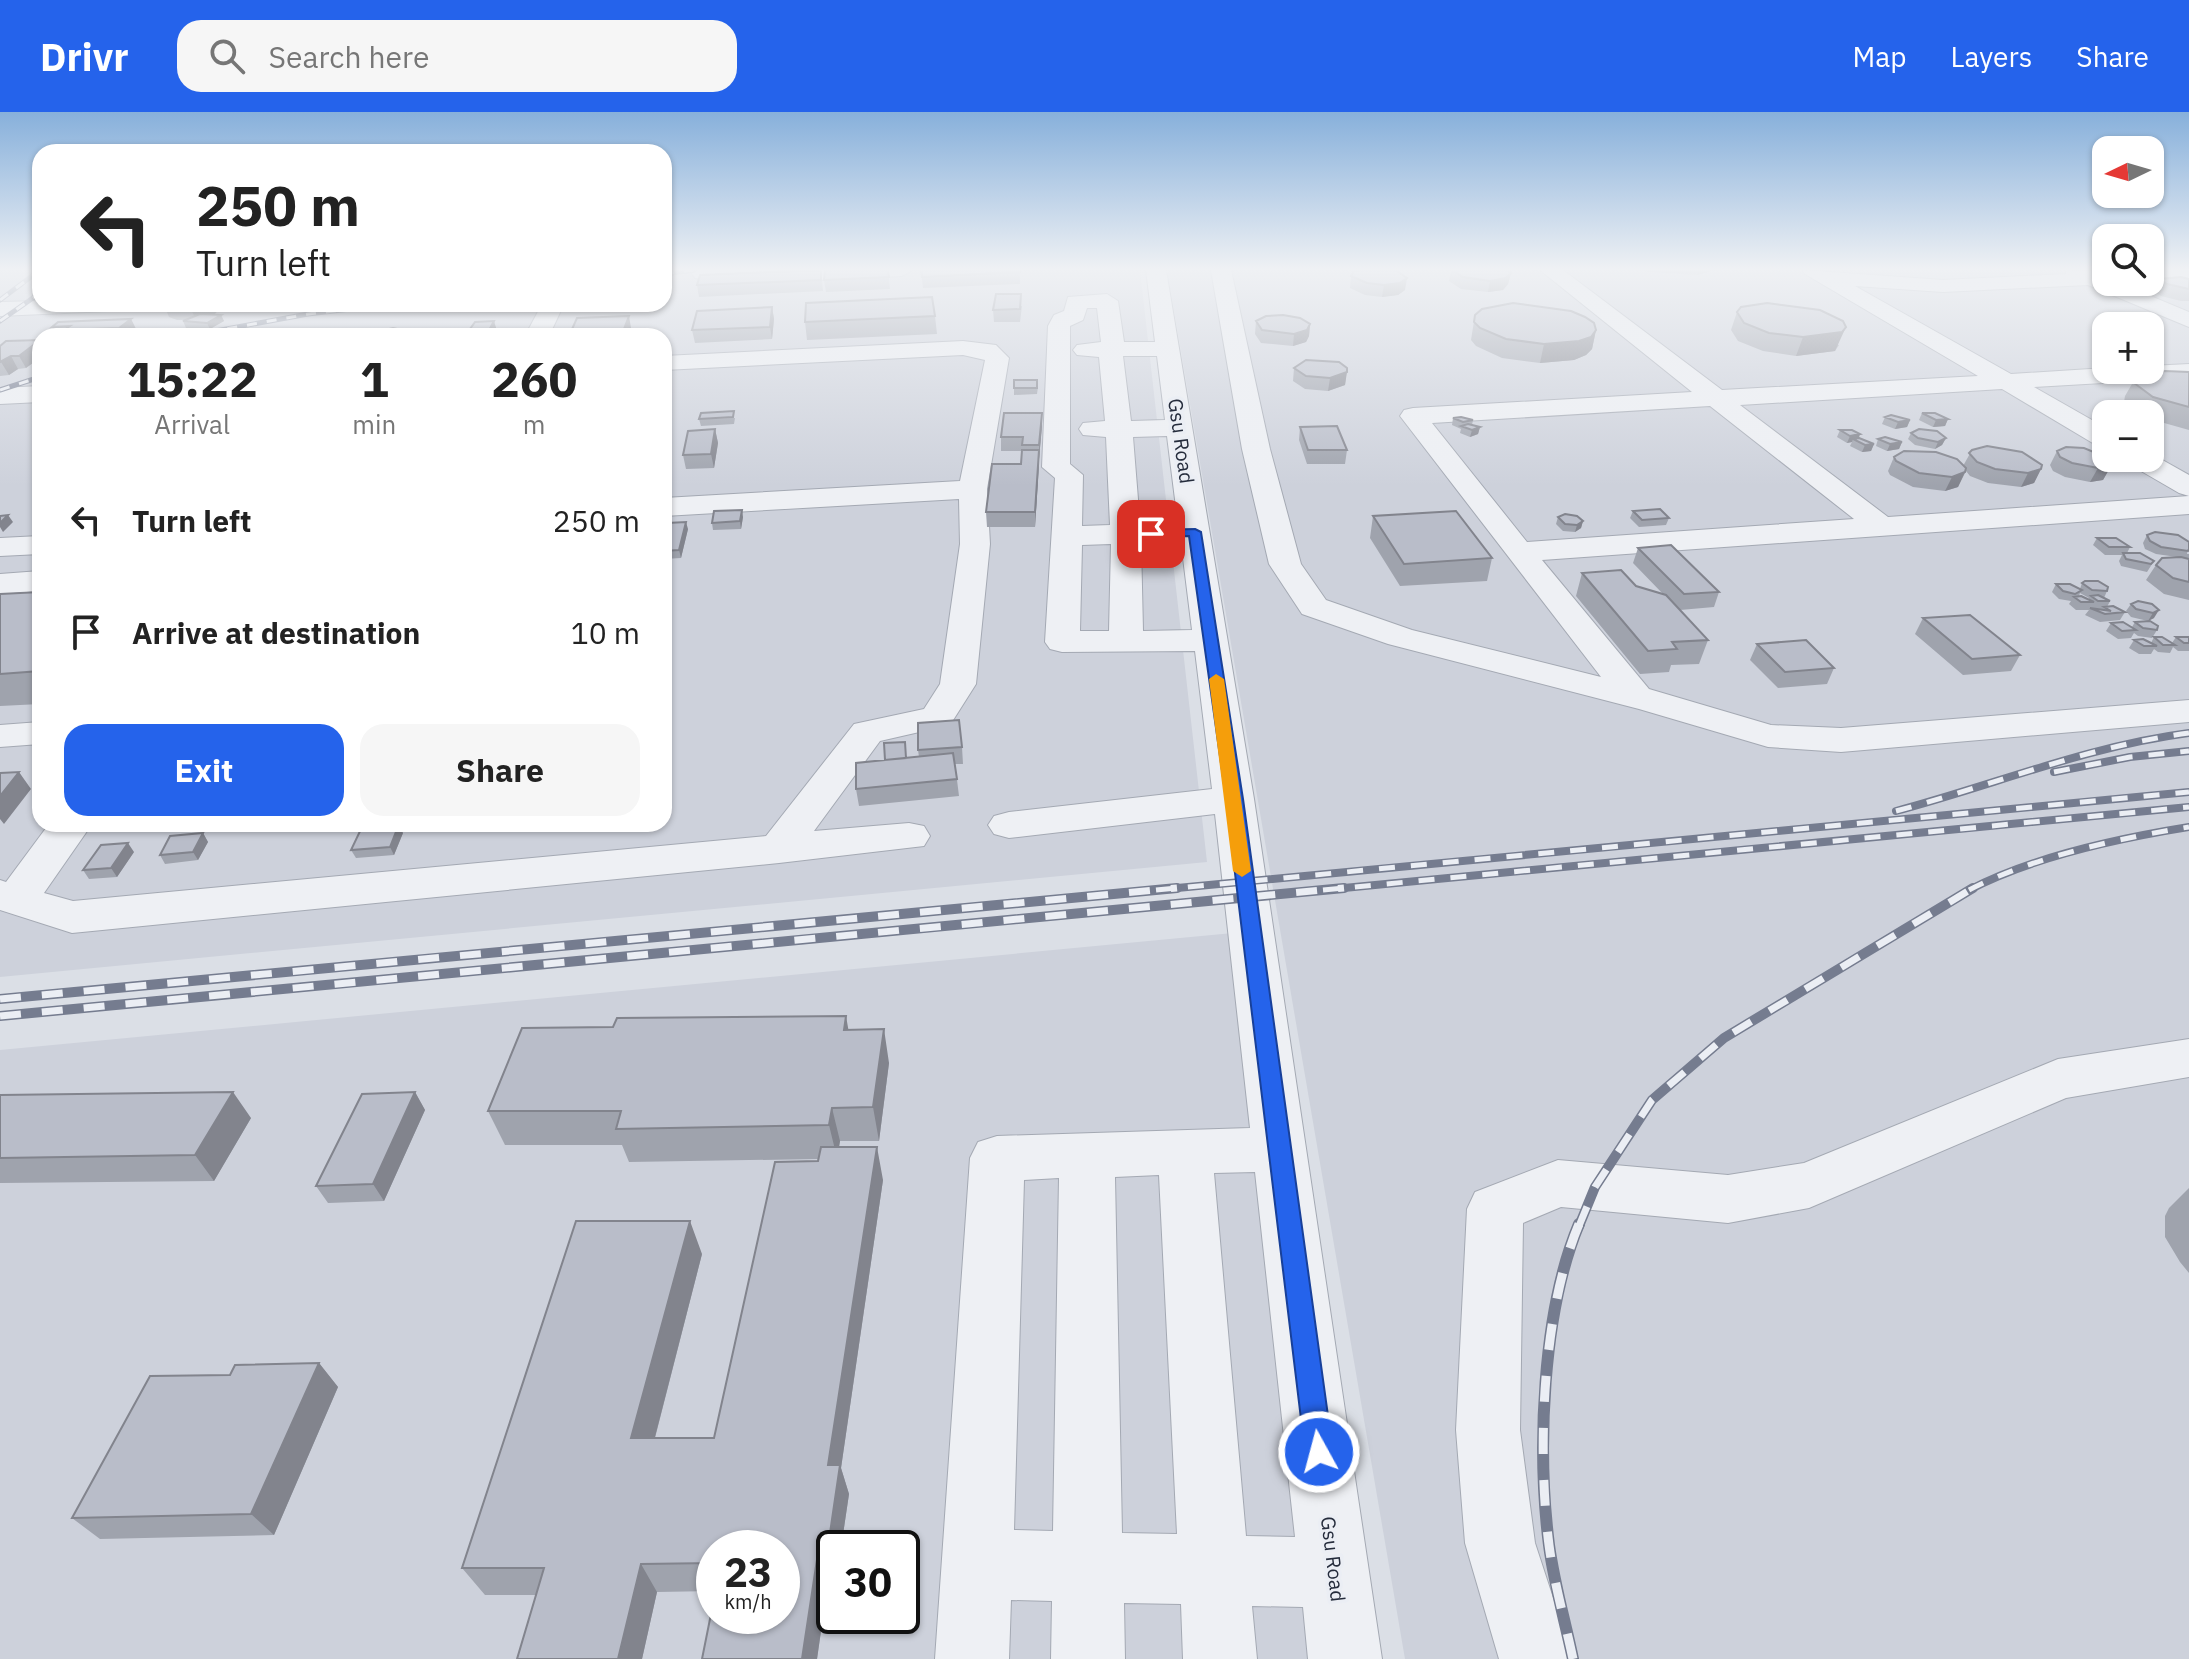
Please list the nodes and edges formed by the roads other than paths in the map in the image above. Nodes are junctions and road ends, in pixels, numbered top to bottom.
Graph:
1 (1059, 342) edge
2 (1112, 342) edge
3 (1166, 342) edge
4 (1235, 342) edge
5 (1642, 342) edge
6 (1937, 342) edge
7 (1113, 349) junction
8 (1167, 349) junction
9 (1059, 351) junction
10 (672, 363) edge
11 (2189, 371) edge
12 (2005, 381) junction
13 (32, 394) edge
14 (0, 396) edge
15 (1713, 398) junction
16 (1179, 428) junction
17 (1057, 429) junction
18 (1119, 429) junction
19 (2092, 431) edge
20 (2163, 472) edge
21 (2189, 487) edge
22 (973, 489) junction
23 (2189, 505) edge
24 (672, 507) edge
25 (1881, 526) junction
26 (1195, 532) junction
27 (1126, 534) junction
28 (1067, 536) junction
29 (32, 545) edge
30 (0, 547) edge
31 (1519, 552) junction
32 (0, 584) edge
33 (32, 592) edge
34 (1211, 640) junction
35 (1126, 641) junction
36 (1636, 697) junction
37 (2189, 711) edge
38 (32, 734) edge
39 (0, 736) edge
40 (1234, 799) junction
41 (1009, 825) dead end
42 (64, 832) edge
43 (909, 836) dead end
44 (779, 849) junction
45 (8, 898) edge
46 (2189, 1058) edge
47 (1280, 1149) junction
48 (1185, 1152) junction
49 (1087, 1156) junction
50 (978, 1564) junction
51 (1088, 1566) junction
52 (1214, 1570) junction
53 (1335, 1573) junction
54 (972, 1659) edge
55 (1088, 1659) edge
56 (1220, 1659) edge
57 (1345, 1659) edge
58 (1536, 1659) edge

1 - 9 street
2 - 7 street
3 - 8 street, Gsu Road
4 - 36 street
5 - 15 street
6 - 12 street
7 - 8 street
7 - 9 street
7 - 18 street
8 - 16 street, Gsu Road
9 - 17 street
10 - 22 street
11 - 12 street
12 - 15 street
12 - 19 street
13 - 14 street
15 - 25 street
15 - 31 street
16 - 18 street
16 - 26 street, Gsu Road
17 - 18 street
17 - 28 street
18 - 27 street
20 - 21 street
22 - 24 street
22 - 44 street
23 - 25 street
25 - 31 street
26 - 27 street
26 - 34 street, Gsu Road
27 - 28 street
27 - 35 street
28 - 35 street
29 - 30 street
31 - 36 street
32 - 33 street
34 - 35 street
34 - 40 street, Gsu Road
36 - 37 street
38 - 39 street
40 - 41 street
40 - 47 street, Gsu Road
42 - 45 street
43 - 44 street
44 - 45 street
46 - 58 street
47 - 48 street
47 - 53 street, Gsu Road
48 - 49 street
48 - 52 street
49 - 50 street
49 - 51 street
50 - 51 street
50 - 54 street
51 - 52 street
51 - 55 street
52 - 53 street
52 - 56 street
53 - 57 street, Gsu Road

